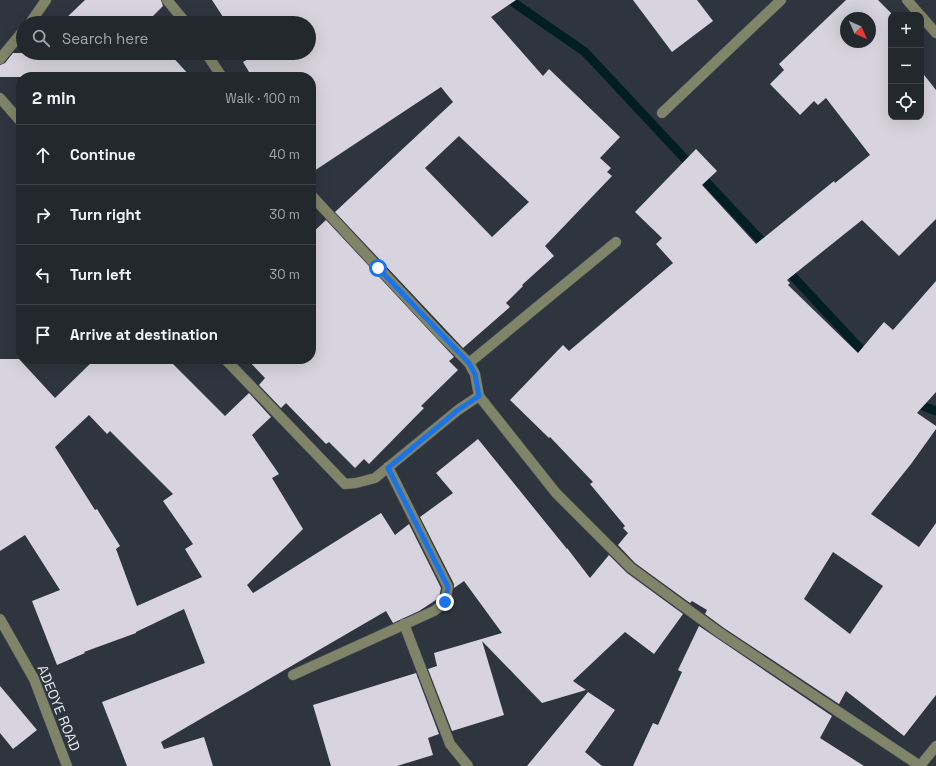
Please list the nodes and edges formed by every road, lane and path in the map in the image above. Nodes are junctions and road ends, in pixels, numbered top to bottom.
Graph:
1 (46, 0) edge
2 (167, 0) edge
3 (781, 0) edge
4 (907, 0) edge
5 (918, 12) edge
6 (35, 16) edge
7 (180, 16) edge
8 (924, 19) edge
9 (936, 33) edge
10 (16, 40) edge
11 (0, 59) edge
12 (211, 60) edge
13 (219, 72) edge
14 (0, 98) edge
15 (662, 113) dead end
16 (16, 116) edge
17 (316, 200) edge
18 (616, 242) dead end
19 (469, 363) junction
20 (230, 364) edge
21 (479, 396) junction
22 (388, 468) junction
23 (0, 620) edge
24 (404, 624) junction
25 (293, 675) dead end
26 (936, 746) edge
27 (67, 766) edge
28 (468, 766) edge
29 (920, 766) edge

1 - 6 street
2 - 7 street
3 - 15 street
4 - 5 street
8 - 9 street
10 - 11 street
12 - 13 street
14 - 16 street
17 - 19 street
18 - 19 street
19 - 21 street
20 - 22 street
21 - 22 street
21 - 29 street
22 - 24 street
23 - 27 street, ADEOYE ROAD
24 - 25 street
24 - 28 street
26 - 29 street

